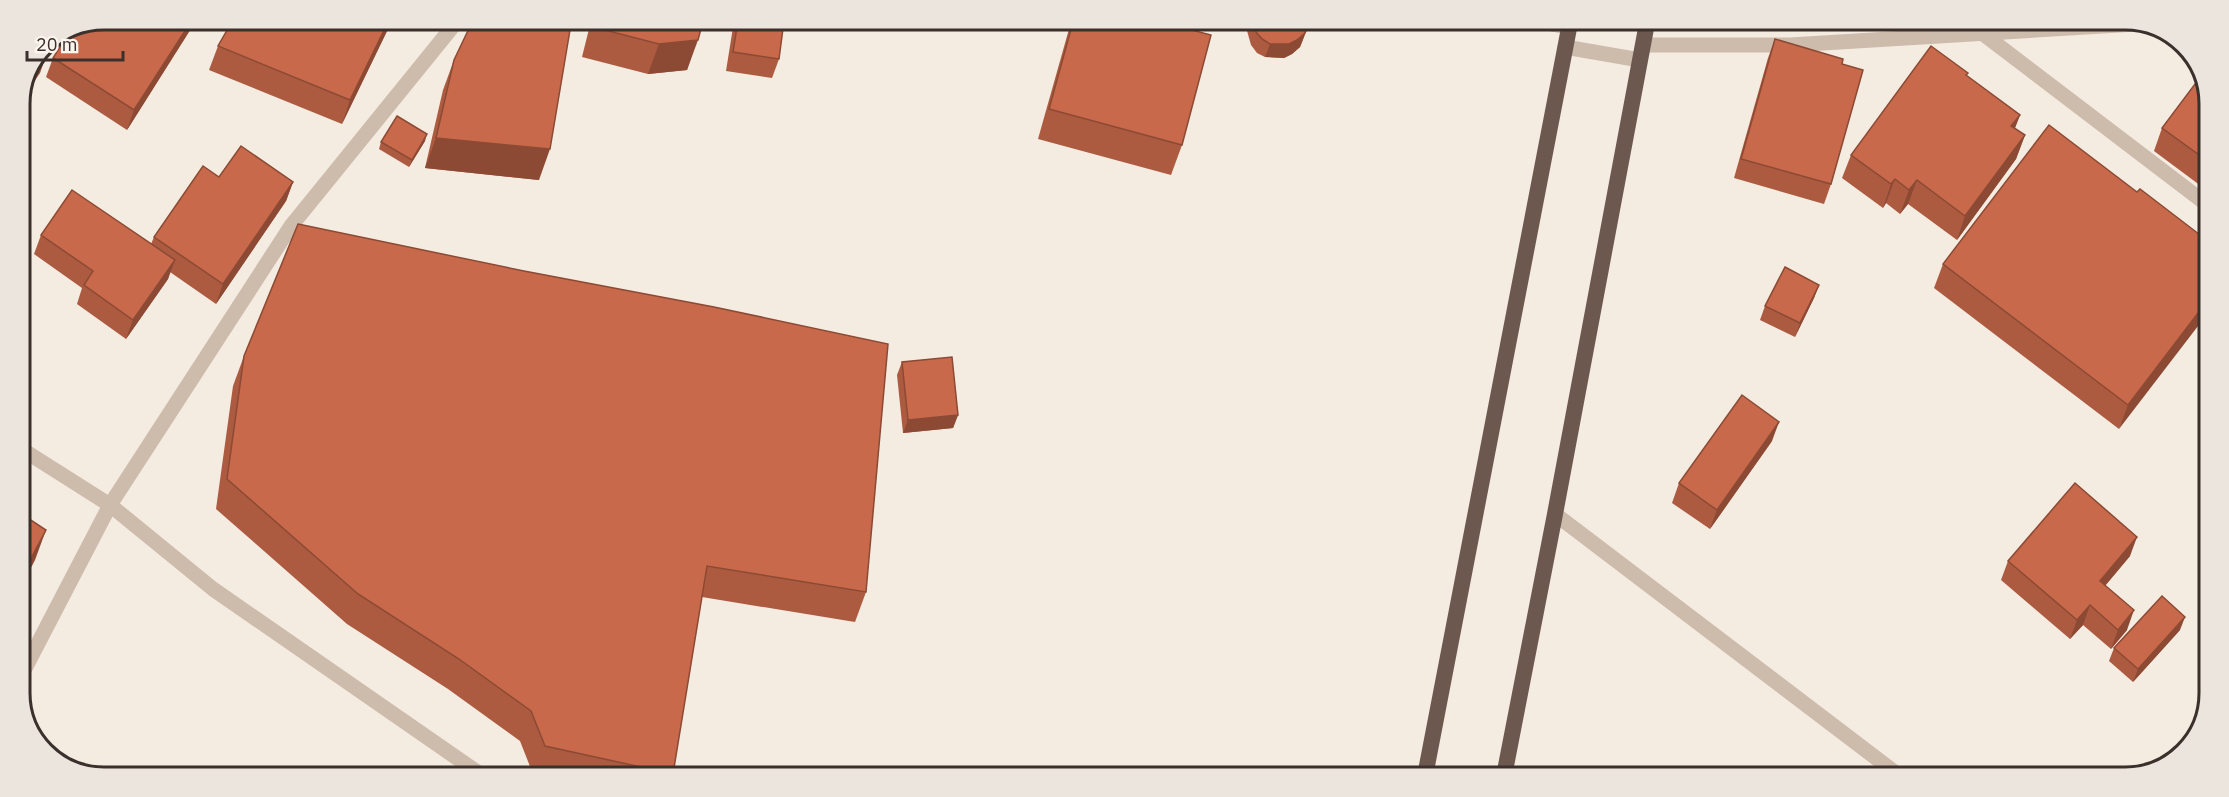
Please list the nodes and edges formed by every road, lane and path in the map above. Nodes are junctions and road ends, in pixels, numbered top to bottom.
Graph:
1 (450, 30) edge
2 (1569, 30) edge
3 (1646, 30) edge
4 (2033, 30) edge
5 (1982, 33) junction
6 (1565, 47) junction
7 (1641, 52) junction
8 (2199, 198) edge
9 (30, 454) edge
10 (110, 505) junction
11 (1556, 514) junction
12 (30, 659) edge
13 (470, 767) edge
14 (1427, 767) edge
15 (1506, 767) edge
16 (1888, 767) edge

1 - 10 street
2 - 6 highway
3 - 7 highway
4 - 5 street
5 - 7 street
5 - 8 street
6 - 7 street
6 - 14 highway
7 - 11 highway
9 - 10 street
10 - 12 street
10 - 13 street
11 - 15 highway
11 - 16 street

